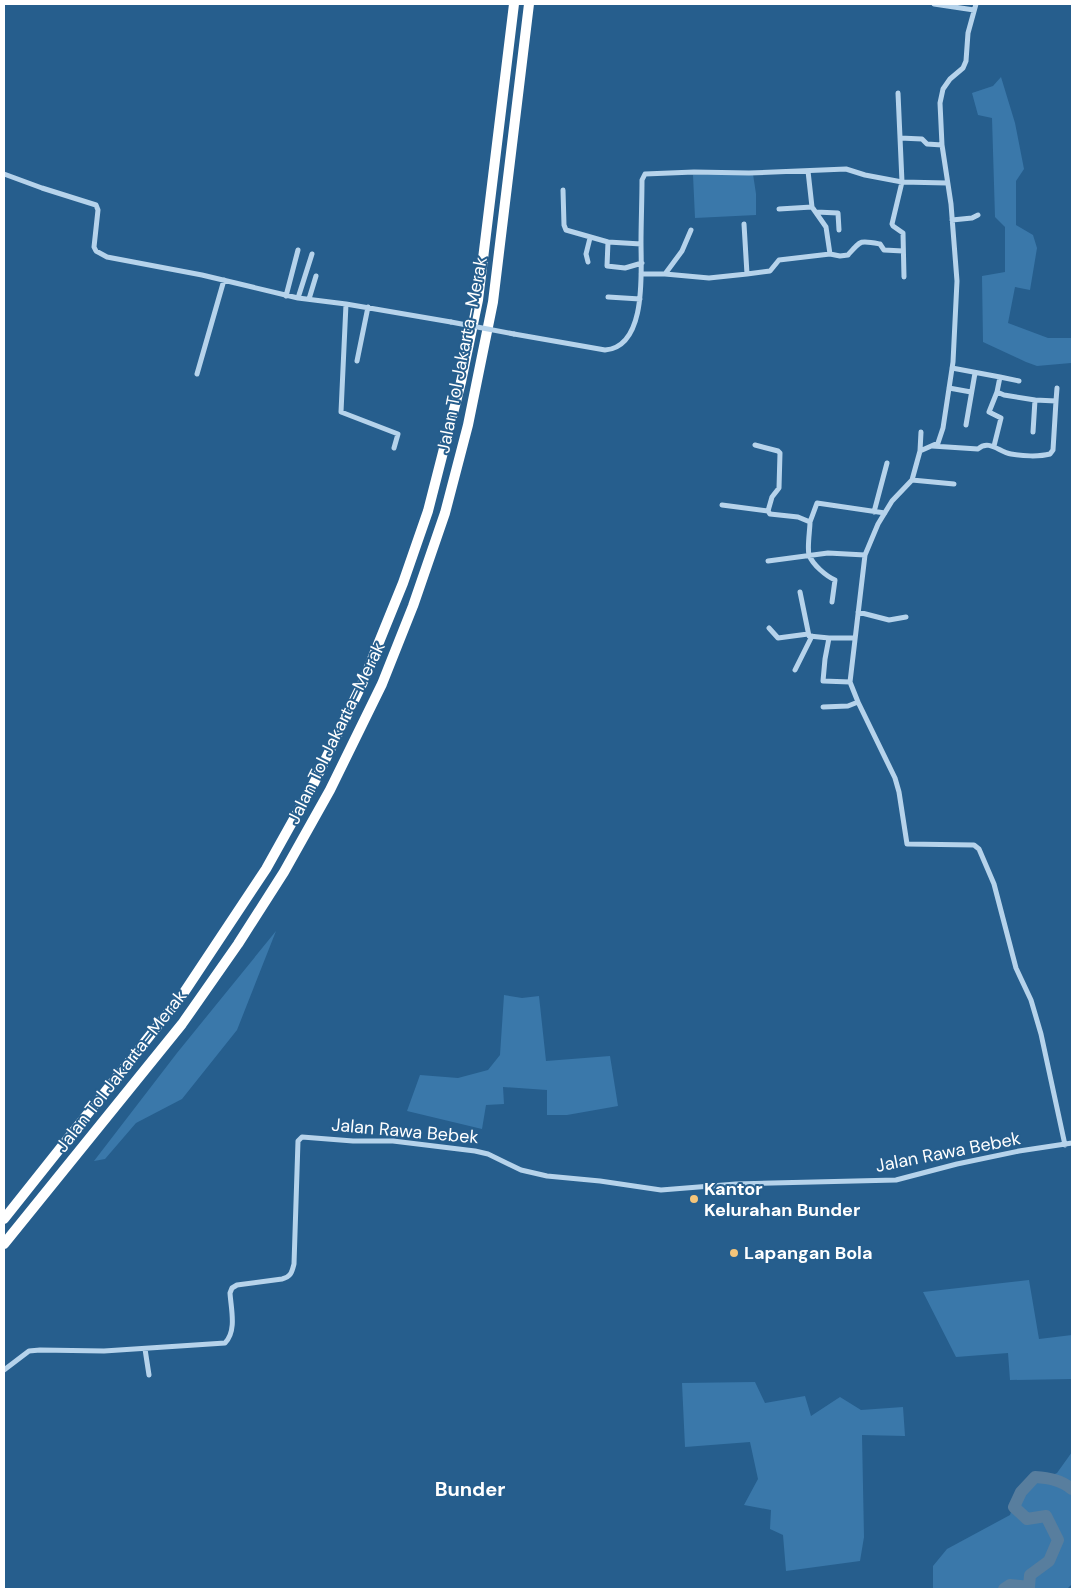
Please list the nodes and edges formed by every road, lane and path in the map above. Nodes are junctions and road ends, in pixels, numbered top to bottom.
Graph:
1 (514, 4) edge
2 (529, 4) edge
3 (934, 4) edge
4 (974, 7) edge
5 (898, 92) dead end
6 (900, 138) junction
7 (942, 145) junction
8 (808, 171) junction
9 (4, 174) edge
10 (902, 182) junction
11 (947, 183) junction
12 (563, 190) dead end
13 (779, 209) dead end
14 (814, 209) junction
15 (978, 215) dead end
16 (952, 220) junction
17 (744, 224) dead end
18 (691, 230) dead end
19 (839, 230) dead end
20 (590, 238) junction
21 (608, 242) junction
22 (641, 244) junction
23 (298, 250) dead end
24 (903, 251) junction
25 (312, 254) dead end
26 (830, 254) junction
27 (588, 262) dead end
28 (642, 263) junction
29 (641, 274) junction
30 (665, 274) junction
31 (747, 274) junction
32 (316, 276) dead end
33 (904, 277) dead end
34 (224, 280) junction
35 (286, 296) junction
36 (608, 297) dead end
37 (298, 298) junction
38 (309, 299) junction
39 (640, 299) junction
40 (346, 304) junction
41 (368, 307) junction
42 (357, 361) dead end
43 (952, 368) junction
44 (975, 373) junction
45 (197, 374) dead end
46 (1000, 377) junction
47 (1019, 381) dead end
48 (949, 388) junction
49 (1057, 388) dead end
50 (972, 392) junction
51 (997, 392) junction
52 (1035, 400) junction
53 (1056, 400) junction
54 (966, 425) dead end
55 (921, 432) dead end
56 (1032, 432) dead end
57 (755, 445) dead end
58 (932, 446) junction
59 (994, 446) junction
60 (394, 448) dead end
61 (920, 452) junction
62 (887, 463) dead end
63 (912, 480) junction
64 (954, 484) dead end
65 (722, 506) dead end
66 (768, 511) junction
67 (874, 512) junction
68 (884, 513) junction
69 (810, 522) junction
70 (809, 555) junction
71 (865, 555) junction
72 (768, 561) dead end
73 (800, 592) dead end
74 (832, 602) dead end
75 (858, 612) junction
76 (906, 617) dead end
77 (769, 628) dead end
78 (810, 635) junction
79 (829, 638) junction
80 (855, 638) junction
81 (795, 670) dead end
82 (850, 682) junction
83 (858, 702) junction
84 (822, 707) dead end
85 (1072, 1143) edge
86 (1065, 1145) junction
87 (4, 1219) edge
88 (4, 1244) edge
89 (146, 1349) junction
90 (4, 1370) edge
91 (149, 1376) dead end

1 - 87 highway, Jalan Tol Jakarta–Merak
2 - 88 highway, Jalan Tol Jakarta–Merak
3 - 4 street
4 - 7 street
5 - 6 street
6 - 7 street
6 - 10 street
7 - 11 street
8 - 10 street
8 - 14 street
8 - 22 street
9 - 34 street
10 - 11 street
10 - 24 street
11 - 16 street
12 - 20 street
13 - 14 street
14 - 19 street
14 - 26 street
15 - 16 street
16 - 43 street
17 - 31 street
18 - 30 street
20 - 21 street
20 - 27 street
21 - 22 street
21 - 28 street
22 - 28 street
23 - 35 street
24 - 26 street
24 - 33 street
25 - 37 street
26 - 31 street
28 - 29 street
29 - 30 street
29 - 39 street
30 - 31 street
32 - 38 street
34 - 35 street
34 - 45 street
35 - 37 street
36 - 39 street
37 - 38 street
38 - 40 street
39 - 41 street, bridge
40 - 41 street
40 - 60 street
41 - 42 street
43 - 44 street
43 - 48 street
44 - 46 street
44 - 50 street
46 - 47 street
46 - 51 street
48 - 50 street
48 - 58 street
49 - 53 street
50 - 54 street
51 - 52 street
51 - 59 street
52 - 53 street
52 - 56 street
53 - 59 street
55 - 61 street
57 - 66 street
58 - 59 street
58 - 61 street
61 - 63 street
62 - 67 street
63 - 64 street
63 - 68 street
65 - 66 street
66 - 69 street
67 - 68 street
67 - 69 street
68 - 71 street
69 - 70 street
70 - 71 street
70 - 72 street
70 - 74 street
71 - 75 street
73 - 78 street
75 - 76 street
75 - 80 street
77 - 78 street
78 - 79 street
78 - 81 street
79 - 80 street
79 - 82 street
80 - 82 street
82 - 83 street
83 - 84 street
83 - 86 street
85 - 86 street, Jalan Rawa Bebek
86 - 89 street, Jalan Rawa Bebek
89 - 90 street, Jalan Rawa Bebek
89 - 91 street

